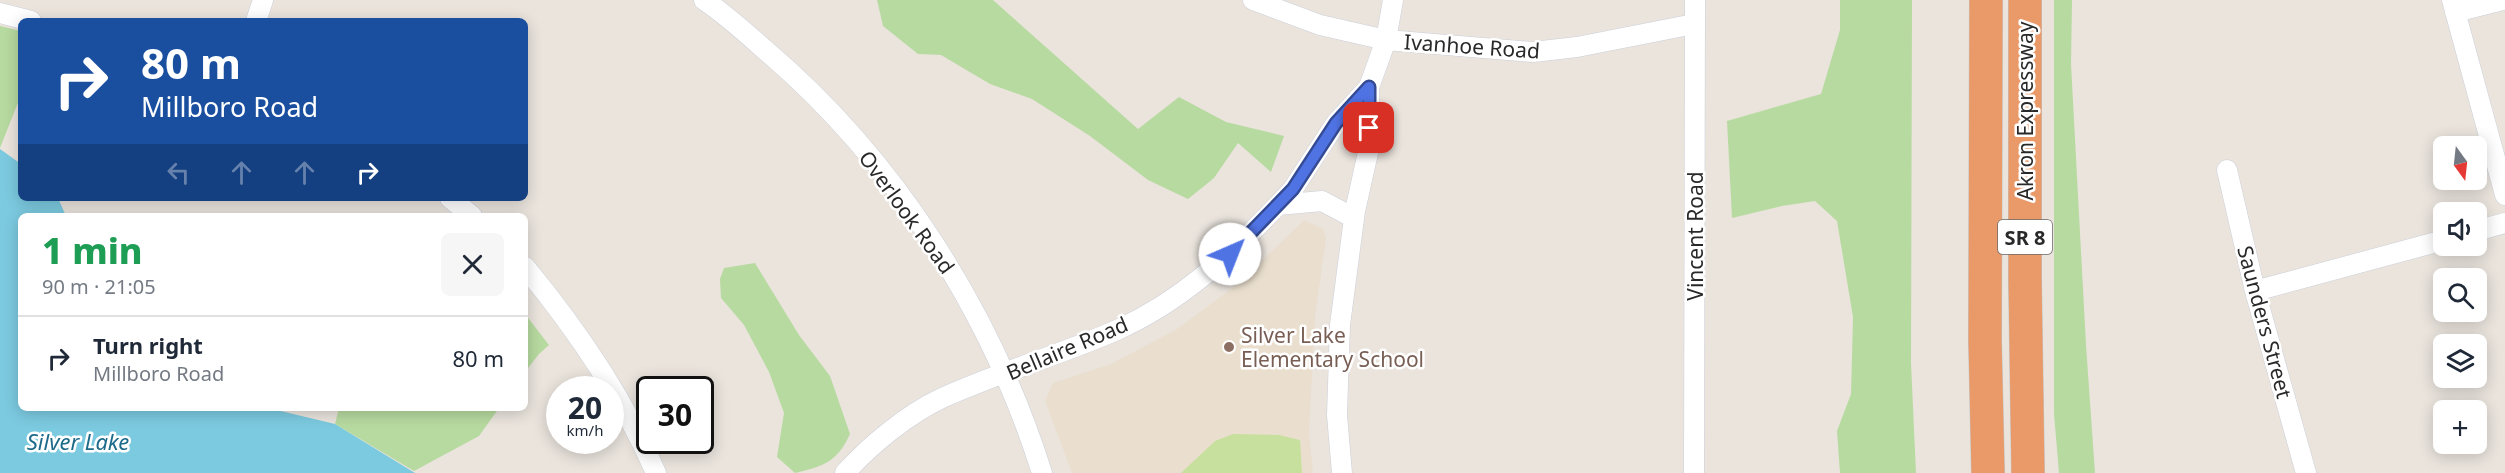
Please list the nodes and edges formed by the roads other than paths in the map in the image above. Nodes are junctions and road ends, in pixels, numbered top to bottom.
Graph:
1 (263, 0) edge
2 (704, 0) edge
3 (1253, 0) edge
4 (1393, 0) edge
5 (1695, 0) edge
6 (1986, 0) edge
7 (2025, 0) edge
8 (2503, 0) edge
9 (2453, 6) edge
10 (0, 13) edge
11 (19, 18) edge
12 (257, 18) edge
13 (1694, 24) junction
14 (1386, 40) junction
15 (1369, 87) junction
16 (2227, 170) dead end
17 (2505, 195) edge
18 (454, 201) edge
19 (1278, 205) junction
20 (468, 213) edge
21 (1354, 218) junction
22 (2505, 223) edge
23 (2487, 228) edge
24 (2433, 243) edge
25 (528, 271) edge
26 (2255, 291) junction
27 (1005, 374) junction
28 (656, 473) edge
29 (845, 473) edge
30 (1042, 473) edge
31 (1342, 473) edge
32 (1694, 473) edge
33 (1988, 473) edge
34 (2028, 473) edge
35 (2306, 473) edge

1 - 12 street
2 - 27 street, Overlook Road
3 - 14 street, Ivanhoe Road
4 - 14 street
5 - 13 street, Vincent Road
6 - 33 highway, Akron Expressway / SR 8
7 - 34 highway, Akron Expressway / SR 8
8 - 9 street
9 - 17 street
10 - 11 street
13 - 14 street, Ivanhoe Road
13 - 32 street, Vincent Road
14 - 15 street
15 - 19 street, Bellaire Road
15 - 21 street
16 - 26 street, Saunders Street
18 - 20 street
19 - 21 street
19 - 27 street, Bellaire Road
21 - 31 street
22 - 23 street
24 - 26 street
25 - 28 street
26 - 35 street, Saunders Street
27 - 29 street, Bellaire Road
27 - 30 street, Overlook Road

